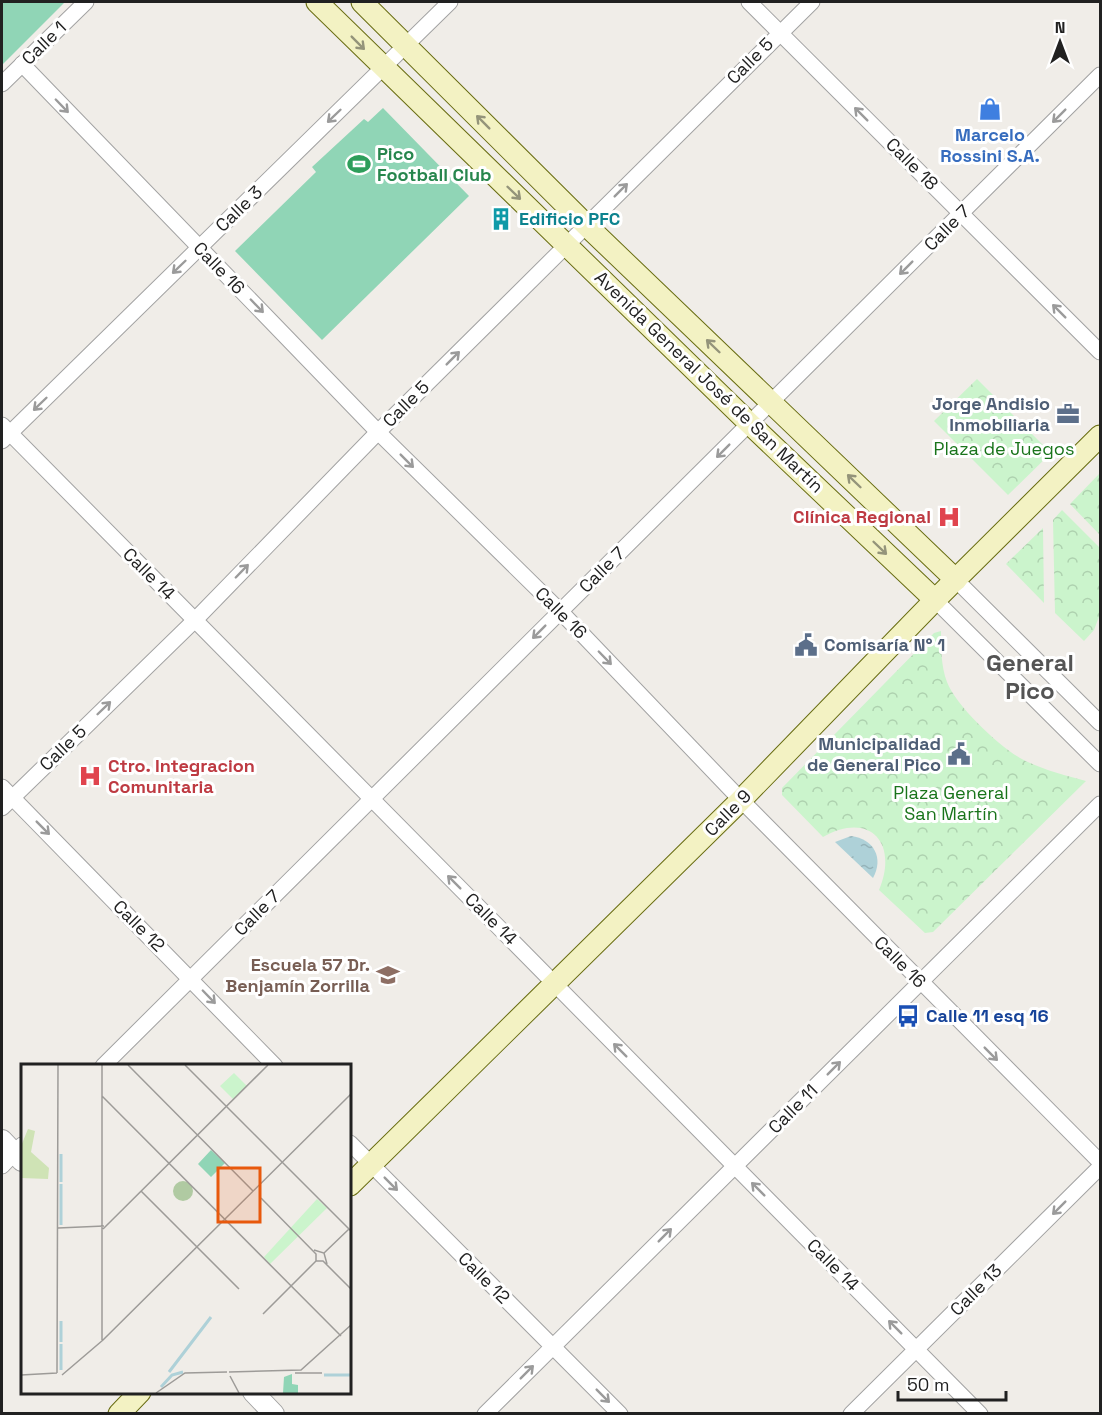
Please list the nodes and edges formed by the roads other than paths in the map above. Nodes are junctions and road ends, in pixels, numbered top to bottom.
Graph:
1 (86, 2) edge
2 (317, 2) edge
3 (362, 2) edge
4 (450, 2) edge
5 (749, 2) edge
6 (812, 2) edge
7 (779, 32) junction
8 (406, 45) junction
9 (22, 64) junction
10 (383, 68) junction
11 (1101, 75) edge
12 (2, 84) edge
13 (961, 213) junction
14 (586, 225) junction
15 (568, 244) junction
16 (199, 247) junction
17 (1101, 352) edge
18 (772, 402) junction
19 (750, 424) junction
20 (378, 432) junction
21 (4, 433) edge
22 (1101, 436) edge
23 (956, 580) junction
24 (935, 600) junction
25 (560, 611) junction
26 (195, 620) junction
27 (1101, 723) edge
28 (1101, 764) edge
29 (5, 797) edge
30 (371, 799) junction
31 (741, 800) junction
32 (1101, 804) edge
33 (190, 978) junction
34 (920, 983) junction
35 (554, 984) junction
36 (104, 1064) edge
37 (274, 1064) edge
38 (351, 1144) edge
39 (1101, 1162) edge
40 (370, 1164) junction
41 (735, 1166) junction
42 (1101, 1167) edge
43 (351, 1184) edge
44 (553, 1346) junction
45 (916, 1349) junction
46 (138, 1394) edge
47 (255, 1394) edge
48 (119, 1413) edge
49 (274, 1413) edge
50 (485, 1413) edge
51 (620, 1413) edge
52 (851, 1413) edge
53 (980, 1413) edge

1 - 9 street, Calle 1
2 -> 10 main road, Avenida General José de San Martín
3 - 8 main road, Avenida General José de San Martín
4 - 8 street, Calle 3
5 - 7 street, Calle 18
6 - 7 street, Calle 5
13 -> 7 street, Calle 18
14 -> 7 street, Calle 5
8 - 10 street, Calle 3
14 -> 8 main road, Avenida General José de San Martín
9 - 12 street, Calle 1
9 -> 16 street, Calle 16
10 -> 15 main road, Avenida General José de San Martín
10 -> 16 street, Calle 3
11 -> 13 street, Calle 7
17 -> 13 street, Calle 18
13 -> 18 street, Calle 7
14 - 15 street, Calle 5
18 -> 14 main road, Avenida General José de San Martín
15 - 19 main road, Avenida General José de San Martín
20 -> 15 street, Calle 5
16 -> 20 street, Calle 16
16 -> 21 street, Calle 3
18 - 19 street, Calle 7
23 -> 18 main road, Avenida General José de San Martín
19 -> 24 main road, Avenida General José de San Martín
19 -> 25 street, Calle 7
20 -> 25 street, Calle 16
26 -> 20 street, Calle 5
21 - 26 street, Calle 14
22 - 23 main road, Calle 9
23 - 24 main road, Calle 9
23 - 27 street, Avenida General José de San Martín
24 - 28 street, Avenida General José de San Martín
24 - 31 main road, Calle 9
25 -> 30 street, Calle 7
25 -> 31 street, Calle 16
29 -> 26 street, Calle 5
26 - 30 street, Calle 14
29 -> 33 street, Calle 12
30 - 33 street, Calle 7
35 -> 30 street, Calle 14
31 - 34 street, Calle 16
31 - 35 main road, Calle 9
32 - 34 street, Calle 11
33 - 36 street, Calle 7
33 -> 37 street, Calle 12
34 -> 39 street, Calle 16
41 -> 34 street, Calle 11
35 - 40 main road, Calle 9
41 -> 35 street, Calle 14
38 - 40 street, Calle 12
40 - 43 main road, Calle 9
40 -> 44 street, Calle 12
44 -> 41 street, Calle 11
45 -> 41 street, Calle 14
42 -> 45 street, Calle 13
50 -> 44 street, Calle 11
44 -> 51 street, Calle 12
45 - 52 street, Calle 13
45 - 53 street, Calle 14
46 - 48 main road
47 - 49 street

